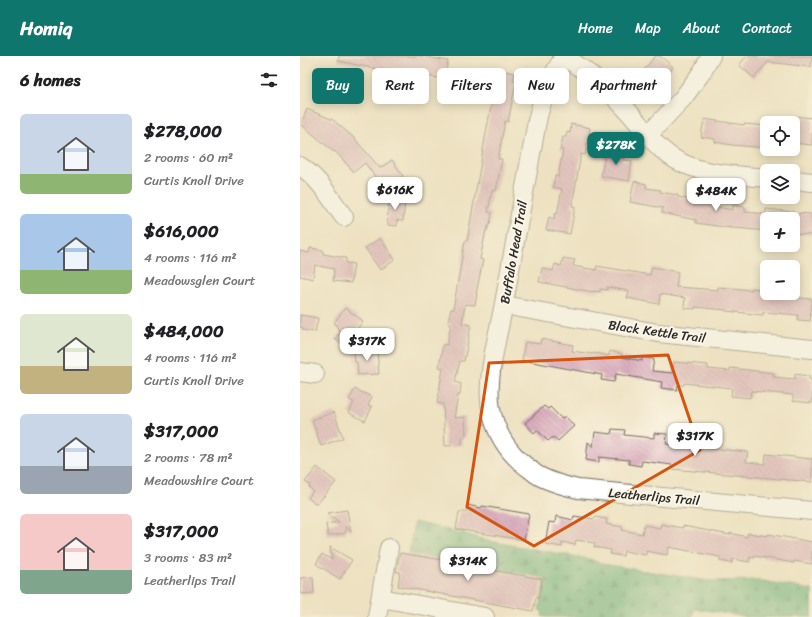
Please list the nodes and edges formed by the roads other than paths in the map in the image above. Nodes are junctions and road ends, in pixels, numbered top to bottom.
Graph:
1 (563, 56) edge
2 (711, 56) edge
3 (648, 135) junction
4 (300, 166) edge
5 (760, 177) edge
6 (800, 181) edge
7 (812, 182) edge
8 (344, 216) dead end
9 (504, 305) junction
10 (812, 348) edge
11 (508, 449) joint
12 (812, 511) edge
13 (390, 548) dead end
14 (381, 598) junction
15 (377, 617) edge
16 (485, 617) edge

1 - 3 street
1 - 9 street, Buffalo Head Trail
2 - 3 street
3 - 5 street
4 - 8 street
6 - 7 street
9 - 10 street, Black Kettle Trail
9 - 11 street, Buffalo Head Trail
11 - 12 street, Leatherlips Trail
13 - 14 street
14 - 15 street
14 - 16 street

